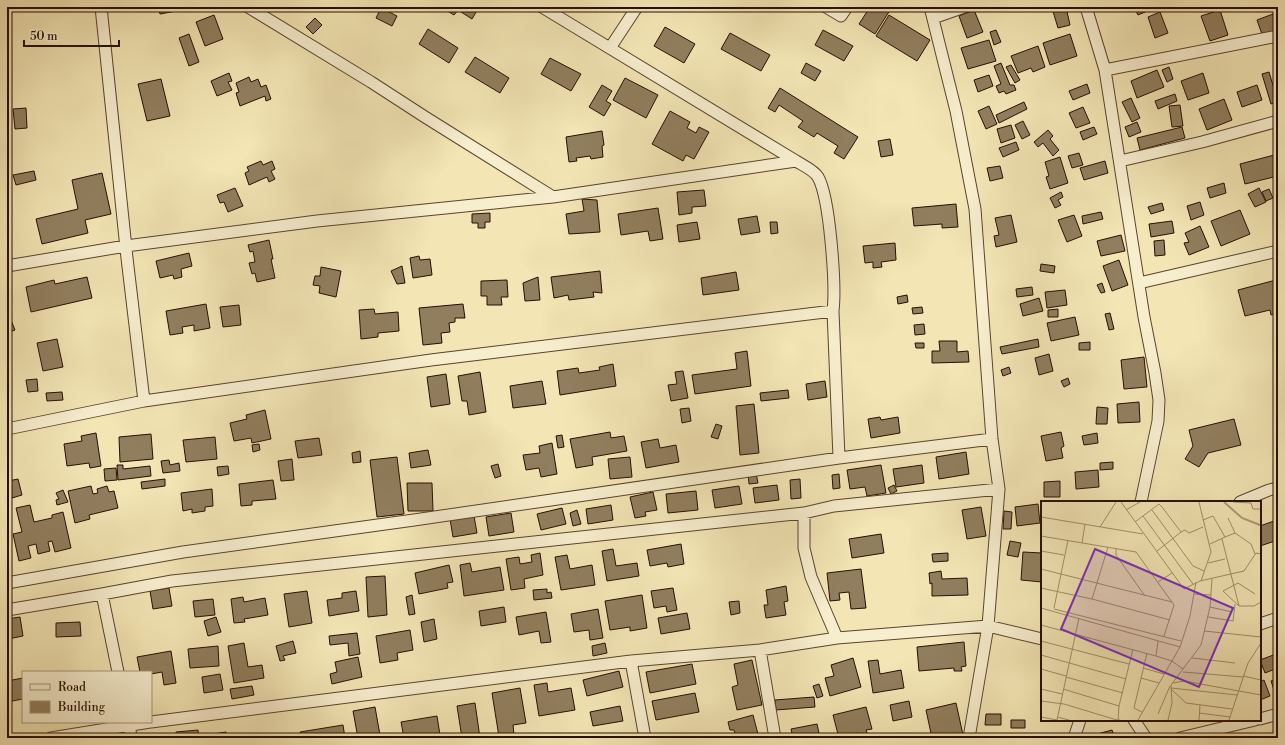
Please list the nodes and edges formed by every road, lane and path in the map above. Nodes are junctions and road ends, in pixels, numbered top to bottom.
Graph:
1 (101, 7) edge
2 (248, 7) edge
3 (542, 7) edge
4 (637, 7) edge
5 (826, 7) edge
6 (847, 7) edge
7 (964, 7) edge
8 (1086, 7) edge
9 (932, 12) edge
10 (1278, 36) edge
11 (610, 48) junction
12 (1105, 70) junction
13 (1278, 121) edge
14 (796, 161) junction
15 (1120, 161) junction
16 (553, 197) junction
17 (126, 246) junction
18 (1278, 251) edge
19 (7, 266) edge
20 (1139, 283) junction
21 (833, 311) junction
22 (144, 401) junction
23 (7, 429) edge
24 (992, 439) junction
25 (839, 458) junction
26 (999, 488) junction
27 (1278, 488) edge
28 (1141, 501) edge
29 (1243, 501) edge
30 (804, 513) junction
31 (7, 583) edge
32 (102, 594) junction
33 (7, 610) edge
34 (1278, 618) edge
35 (1261, 624) edge
36 (988, 626) junction
37 (837, 638) junction
38 (1041, 639) edge
39 (760, 650) junction
40 (632, 661) junction
41 (118, 671) edge
42 (1278, 714) edge
43 (1261, 719) edge
44 (1080, 721) edge
45 (1135, 721) edge
46 (1251, 721) edge
47 (152, 722) edge
48 (129, 723) edge
49 (51, 738) edge
50 (131, 738) edge
51 (645, 738) edge
52 (775, 738) edge
53 (969, 738) edge
54 (1074, 738) edge
55 (1146, 738) edge
56 (1180, 738) edge

1 - 17 street
2 - 16 street
3 - 11 street
4 - 11 street
5 - 6 street
7 - 9 street
8 - 12 street
9 - 24 street
10 - 12 street
11 - 14 street
12 - 15 street
13 - 15 street
14 - 16 street
14 - 21 street
15 - 20 street
16 - 17 street
17 - 19 street
17 - 22 street
18 - 20 street
20 - 28 street
21 - 22 street
21 - 25 street
22 - 23 street
24 - 25 street
24 - 26 street
25 - 31 street
26 - 30 street
26 - 36 street
27 - 29 street
30 - 32 street
30 - 37 street
32 - 33 street
32 - 41 street
34 - 35 street
36 - 37 street
36 - 38 street
36 - 53 street
37 - 39 street
39 - 40 street
39 - 52 street
40 - 47 street
40 - 51 street
42 - 43 street
44 - 54 street
45 - 55 street
46 - 56 street
48 - 49 street
48 - 50 street

